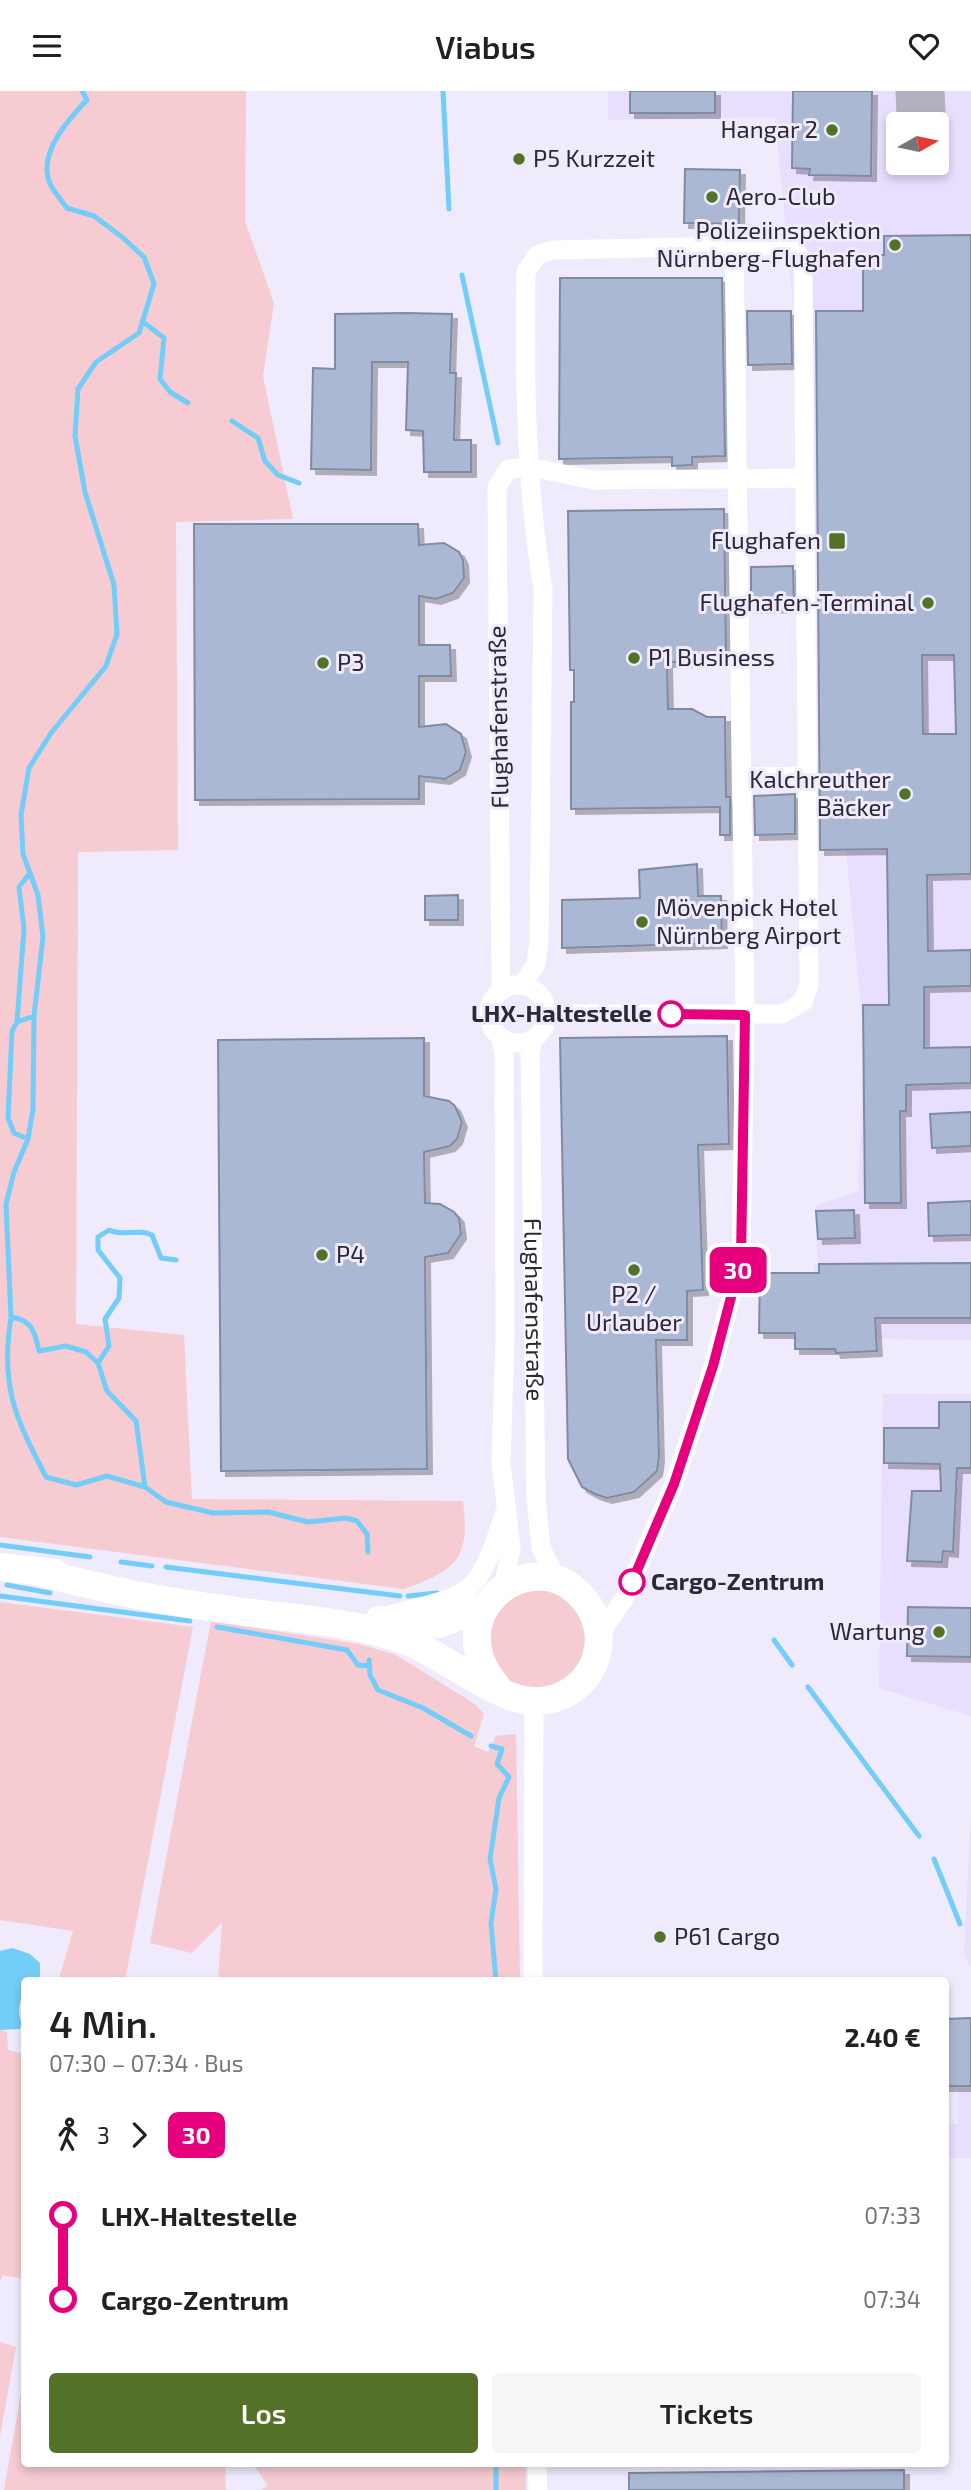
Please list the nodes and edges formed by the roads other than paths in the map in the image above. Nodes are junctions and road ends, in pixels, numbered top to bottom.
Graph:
1 (734, 246) junction
2 (530, 467) junction
3 (805, 478) junction
4 (739, 479) junction
5 (806, 776) junction
6 (742, 777) junction
7 (522, 985) junction
8 (501, 991) junction
9 (547, 1014) junction
10 (745, 1015) junction
11 (501, 1038) junction
12 (533, 1039) junction
13 (507, 1506) junction
14 (0, 1567) edge
15 (39, 1572) junction
16 (556, 1579) junction
17 (494, 1597) junction
18 (370, 1619) junction
19 (600, 1634) junction
20 (499, 1689) junction
21 (534, 1701) junction
22 (533, 1977) edge
23 (537, 2467) edge
24 (538, 2490) edge

1 - 2 street, Flughafenstraße
1 - 3 street, Flughafenstraße
1 - 4 street
2 - 4 street
2 - 7 street, Flughafenstraße
2 - 8 street, Flughafenstraße
3 - 4 street
3 - 5 street, Flughafenstraße
4 - 6 street
5 - 6 street
5 - 10 street, Flughafenstraße
6 - 10 street
7 - 8 street
7 - 9 street
8 - 11 street, Flughafenstraße
9 - 10 street, Flughafenstraße
9 - 12 street, Flughafenstraße
10 - 19 street
11 - 12 street
11 - 13 street, Flughafenstraße
12 - 16 street, Flughafenstraße
13 - 17 street, Flughafenstraße
13 - 18 street, Flughafenstraße
14 - 15 main road, Flughafenstraße
15 - 18 main road, Flughafenstraße
15 - 20 main road, Flughafenstraße
16 - 17 main road, Flughafenstraße
16 - 19 main road, Flughafenstraße
17 - 18 main road, Flughafenstraße
17 - 20 main road, Flughafenstraße
19 - 21 main road
20 - 21 main road, Flughafenstraße
21 - 22 street
23 - 24 street

